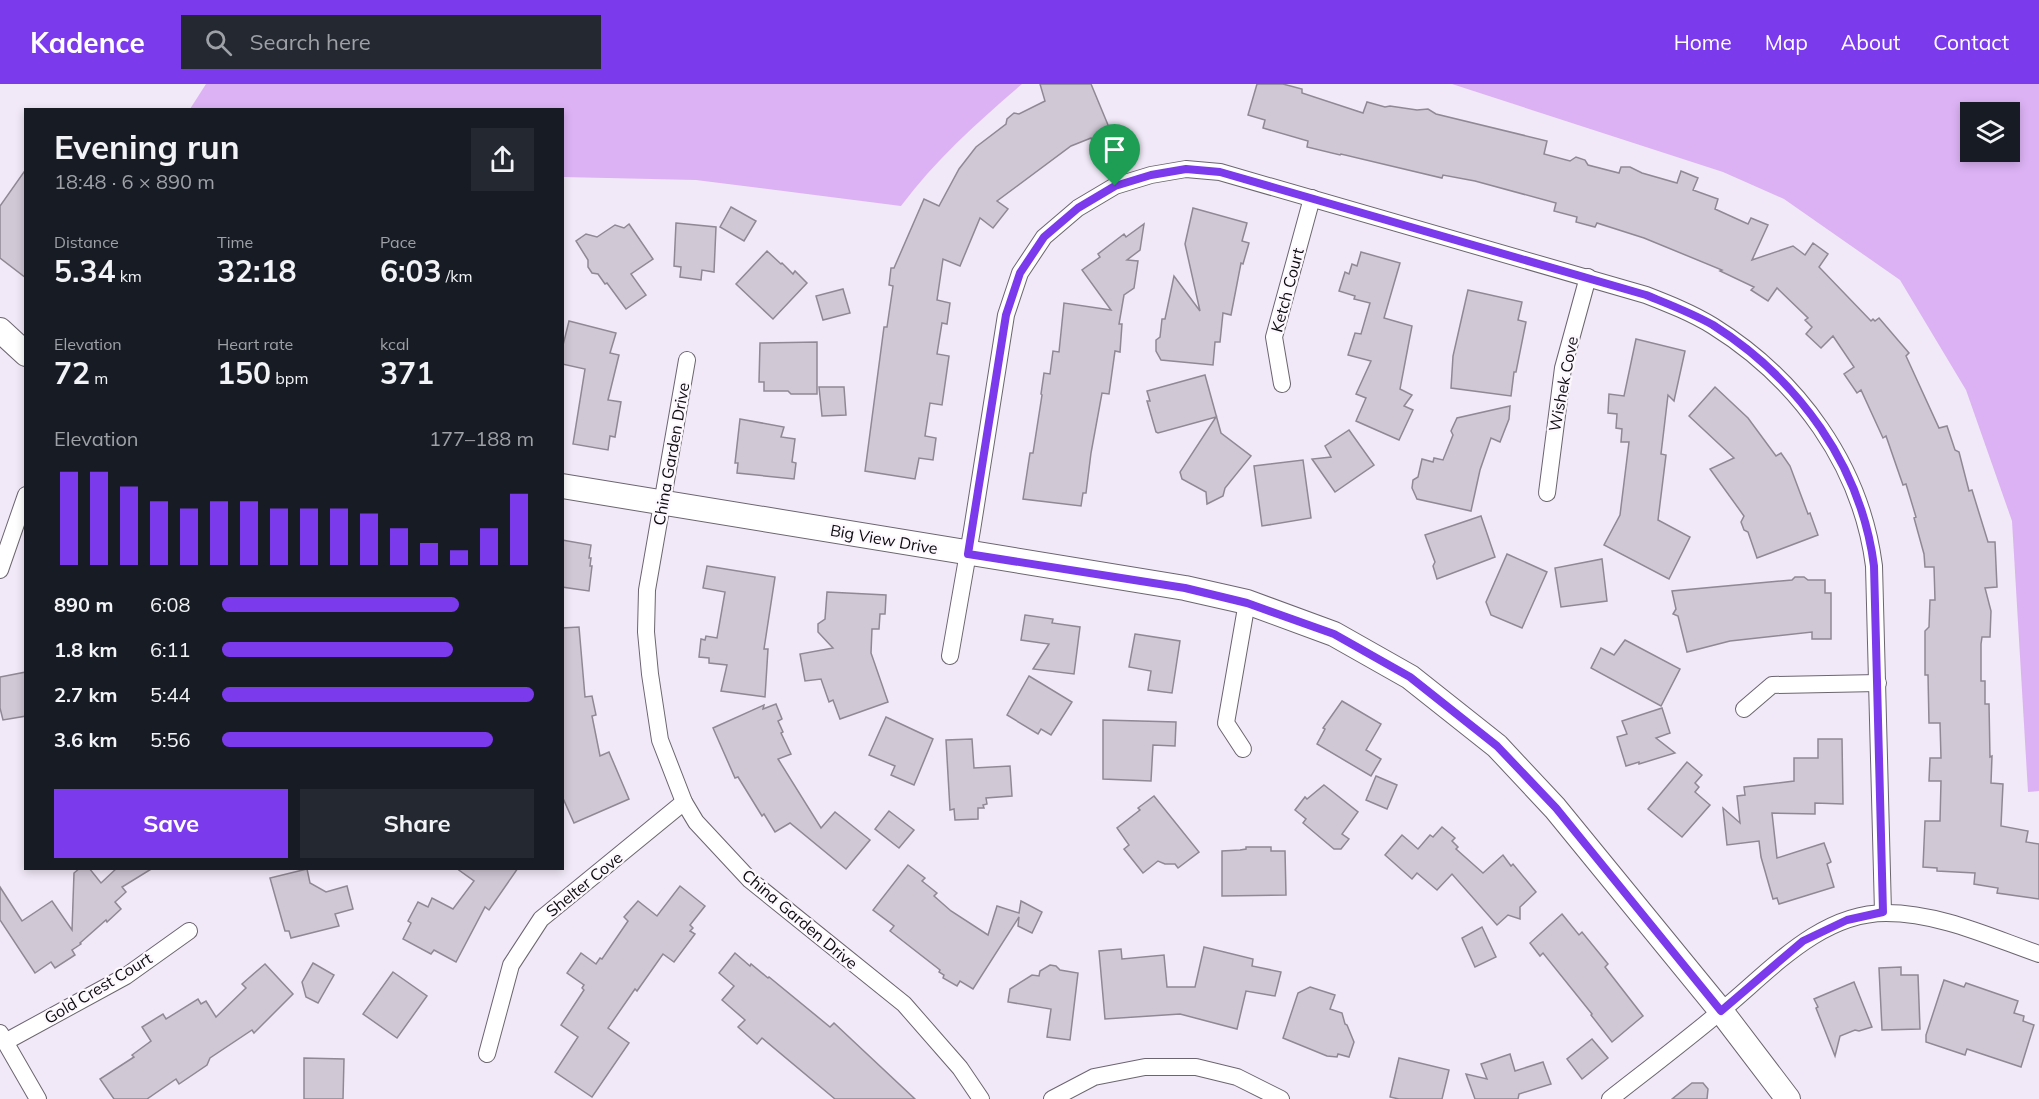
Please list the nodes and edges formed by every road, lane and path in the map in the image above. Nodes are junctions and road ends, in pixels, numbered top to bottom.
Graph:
1 (1312, 198) junction
2 (1588, 277) junction
3 (0, 330) edge
4 (24, 352) edge
5 (687, 360) dead end
6 (1282, 384) dead end
7 (564, 486) edge
8 (1547, 493) dead end
9 (24, 501) edge
10 (663, 502) junction
11 (968, 554) junction
12 (0, 570) edge
13 (1247, 603) junction
14 (950, 656) dead end
15 (1878, 683) junction
16 (1744, 709) dead end
17 (1243, 749) dead end
18 (684, 802) junction
19 (1883, 912) junction
20 (189, 931) dead end
21 (2039, 954) edge
22 (1721, 1011) junction
23 (3, 1038) edge
24 (487, 1053) dead end
25 (38, 1099) edge
26 (981, 1099) edge
27 (1052, 1099) edge
28 (1281, 1099) edge
29 (1610, 1099) edge
30 (1788, 1099) edge

1 - 2 street
1 - 6 street, Ketch Court
1 - 11 street
2 - 8 street, Wishek Cove
2 - 15 street
3 - 4 street
5 - 10 street, China Garden Drive
7 - 10 street, Big View Drive
9 - 12 street
10 - 11 street, Big View Drive
10 - 18 street, China Garden Drive
11 - 13 street, Big View Drive
11 - 14 street
13 - 17 street
13 - 22 street, Big View Drive
15 - 16 street
15 - 19 street
18 - 24 street, Shelter Cove
18 - 26 street, China Garden Drive
19 - 21 street
19 - 22 street
20 - 23 street, Gold Crest Court
22 - 29 street
22 - 30 street, Big View Drive
23 - 25 street
27 - 28 street

